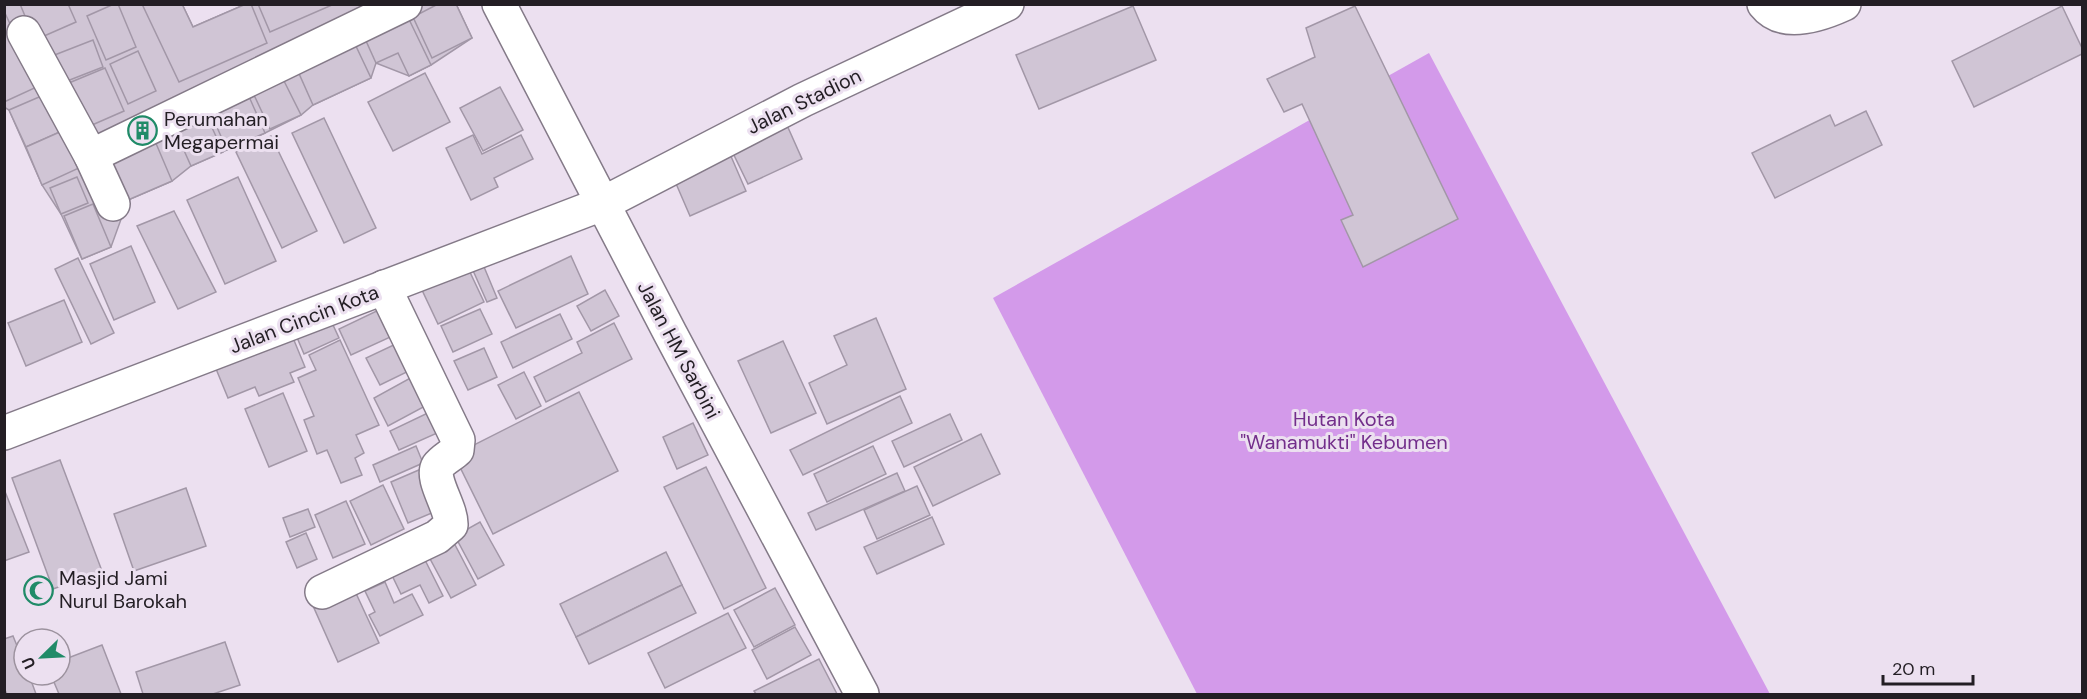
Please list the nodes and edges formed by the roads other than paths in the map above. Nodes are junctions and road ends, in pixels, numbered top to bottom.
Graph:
1 (405, 4) edge
2 (499, 4) edge
3 (1007, 4) edge
4 (1764, 4) edge
5 (1844, 4) edge
6 (24, 33) dead end
7 (91, 156) junction
8 (112, 204) dead end
9 (603, 204) junction
10 (384, 287) junction
11 (4, 433) edge
12 (322, 592) dead end
13 (862, 694) edge

1 - 7 street
2 - 9 street, Jalan HM Sarbini
3 - 9 street, Jalan Stadion
4 - 5 street
6 - 7 street
7 - 8 street
9 - 10 street, Jalan Cincin Kota
9 - 13 street, Jalan HM Sarbini
10 - 11 street, Jalan Cincin Kota
10 - 12 street

